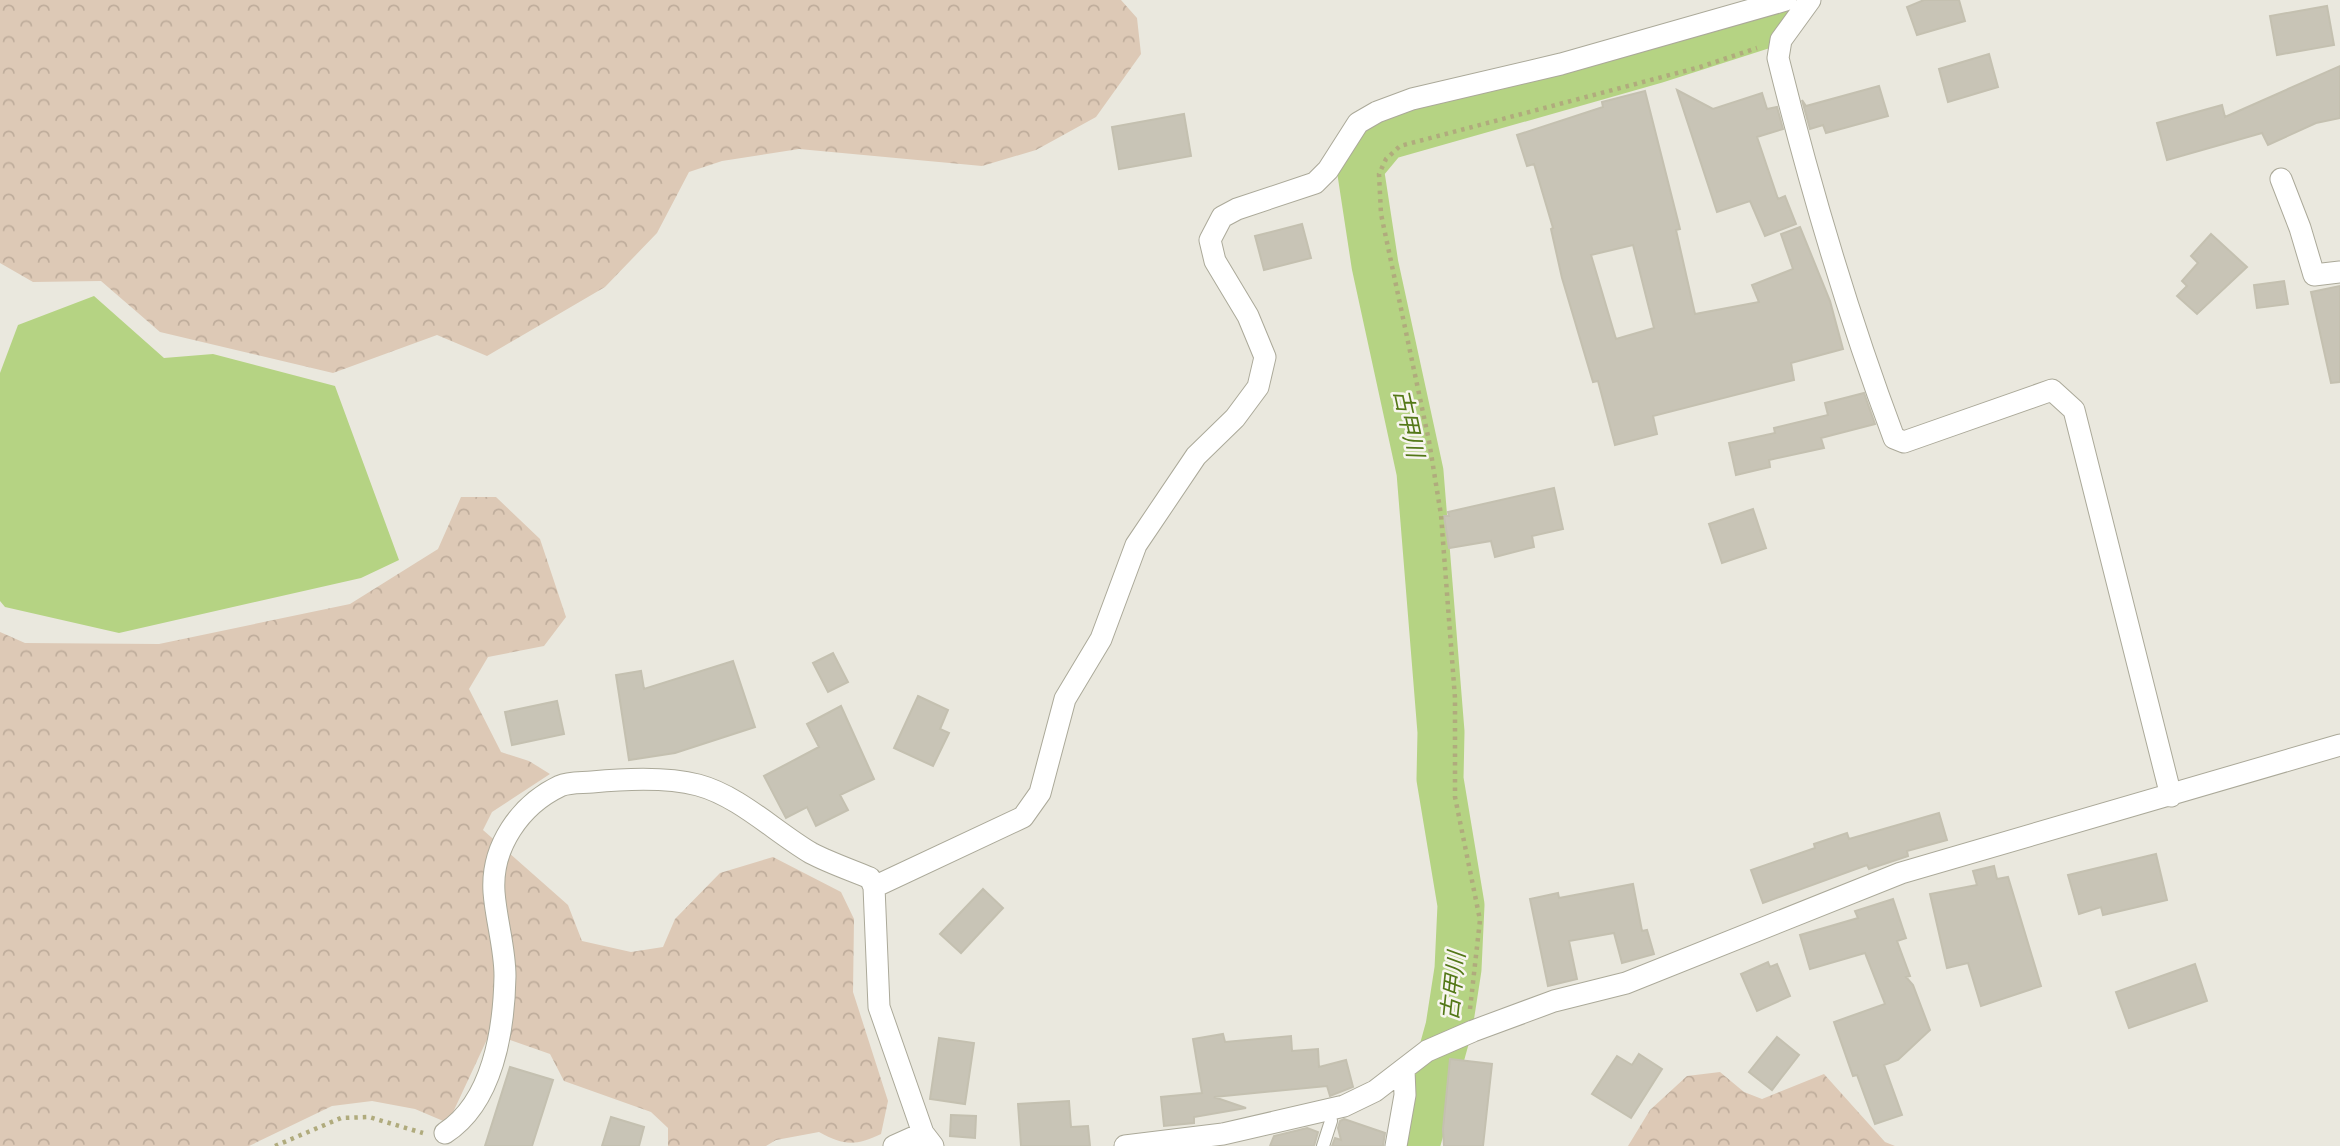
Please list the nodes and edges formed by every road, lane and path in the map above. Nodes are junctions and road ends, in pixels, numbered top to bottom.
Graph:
1 (1786, 0) edge
2 (1810, 0) edge
3 (1781, 40) junction
4 (2281, 179) dead end
5 (2340, 272) edge
6 (2340, 745) edge
7 (2171, 796) junction
8 (874, 887) junction
9 (1473, 1031) junction
10 (1404, 1070) junction
11 (1328, 1109) junction
12 (444, 1133) joint
13 (928, 1140) edge
14 (275, 1146) edge
15 (894, 1146) edge
16 (1125, 1146) edge
17 (1323, 1146) edge
18 (1396, 1146) edge

1 - 8 street
2 - 3 street
3 - 7 street
3 - 9 path
4 - 5 street
6 - 7 street
7 - 9 street
8 - 12 street
8 - 13 street
9 - 10 street
10 - 11 street
10 - 18 street
11 - 16 street
11 - 17 lane
12 - 14 path
13 - 15 street

